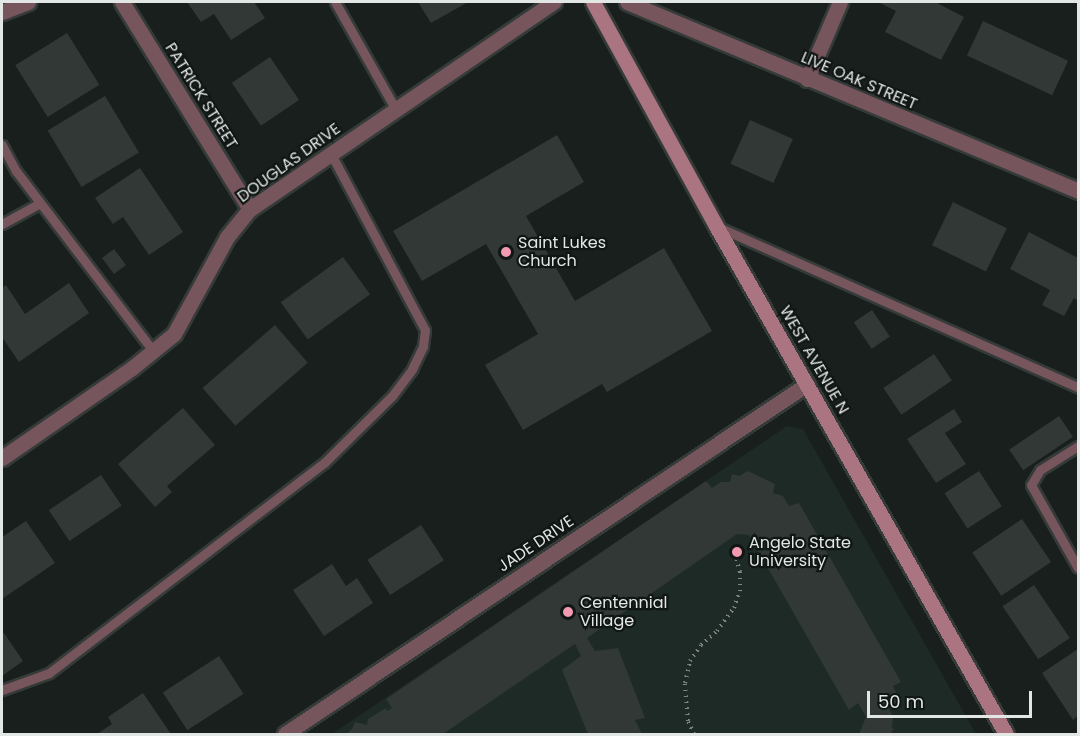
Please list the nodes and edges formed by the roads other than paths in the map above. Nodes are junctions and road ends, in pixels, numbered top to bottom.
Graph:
1 (28, 2) edge
2 (122, 2) edge
3 (335, 2) edge
4 (554, 2) edge
5 (593, 2) edge
6 (627, 2) edge
7 (840, 2) edge
8 (2, 12) edge
9 (807, 79) junction
10 (396, 110) junction
11 (2, 145) edge
12 (331, 154) junction
13 (1078, 192) edge
14 (40, 203) junction
15 (250, 209) junction
16 (2, 224) edge
17 (716, 226) junction
18 (153, 351) junction
19 (807, 384) junction
20 (1078, 387) edge
21 (1078, 446) edge
22 (2, 458) edge
23 (1078, 568) edge
24 (2, 690) edge
25 (285, 735) edge
26 (1006, 735) edge

1 - 8 street
2 - 15 street, PATRICK STREET
3 - 10 lane
4 - 10 street, DOUGLAS DRIVE
5 - 17 main road, WEST AVENUE N
6 - 9 street, LIVE OAK STREET
7 - 9 street
9 - 13 street, LIVE OAK STREET
10 - 12 street, DOUGLAS DRIVE
11 - 14 lane
12 - 15 street, DOUGLAS DRIVE
12 - 24 lane
14 - 16 lane
14 - 18 lane
15 - 18 street, DOUGLAS DRIVE
17 - 19 main road, WEST AVENUE N
17 - 20 lane
18 - 22 street, DOUGLAS DRIVE
19 - 25 street, JADE DRIVE
19 - 26 main road, WEST AVENUE N
21 - 23 lane

